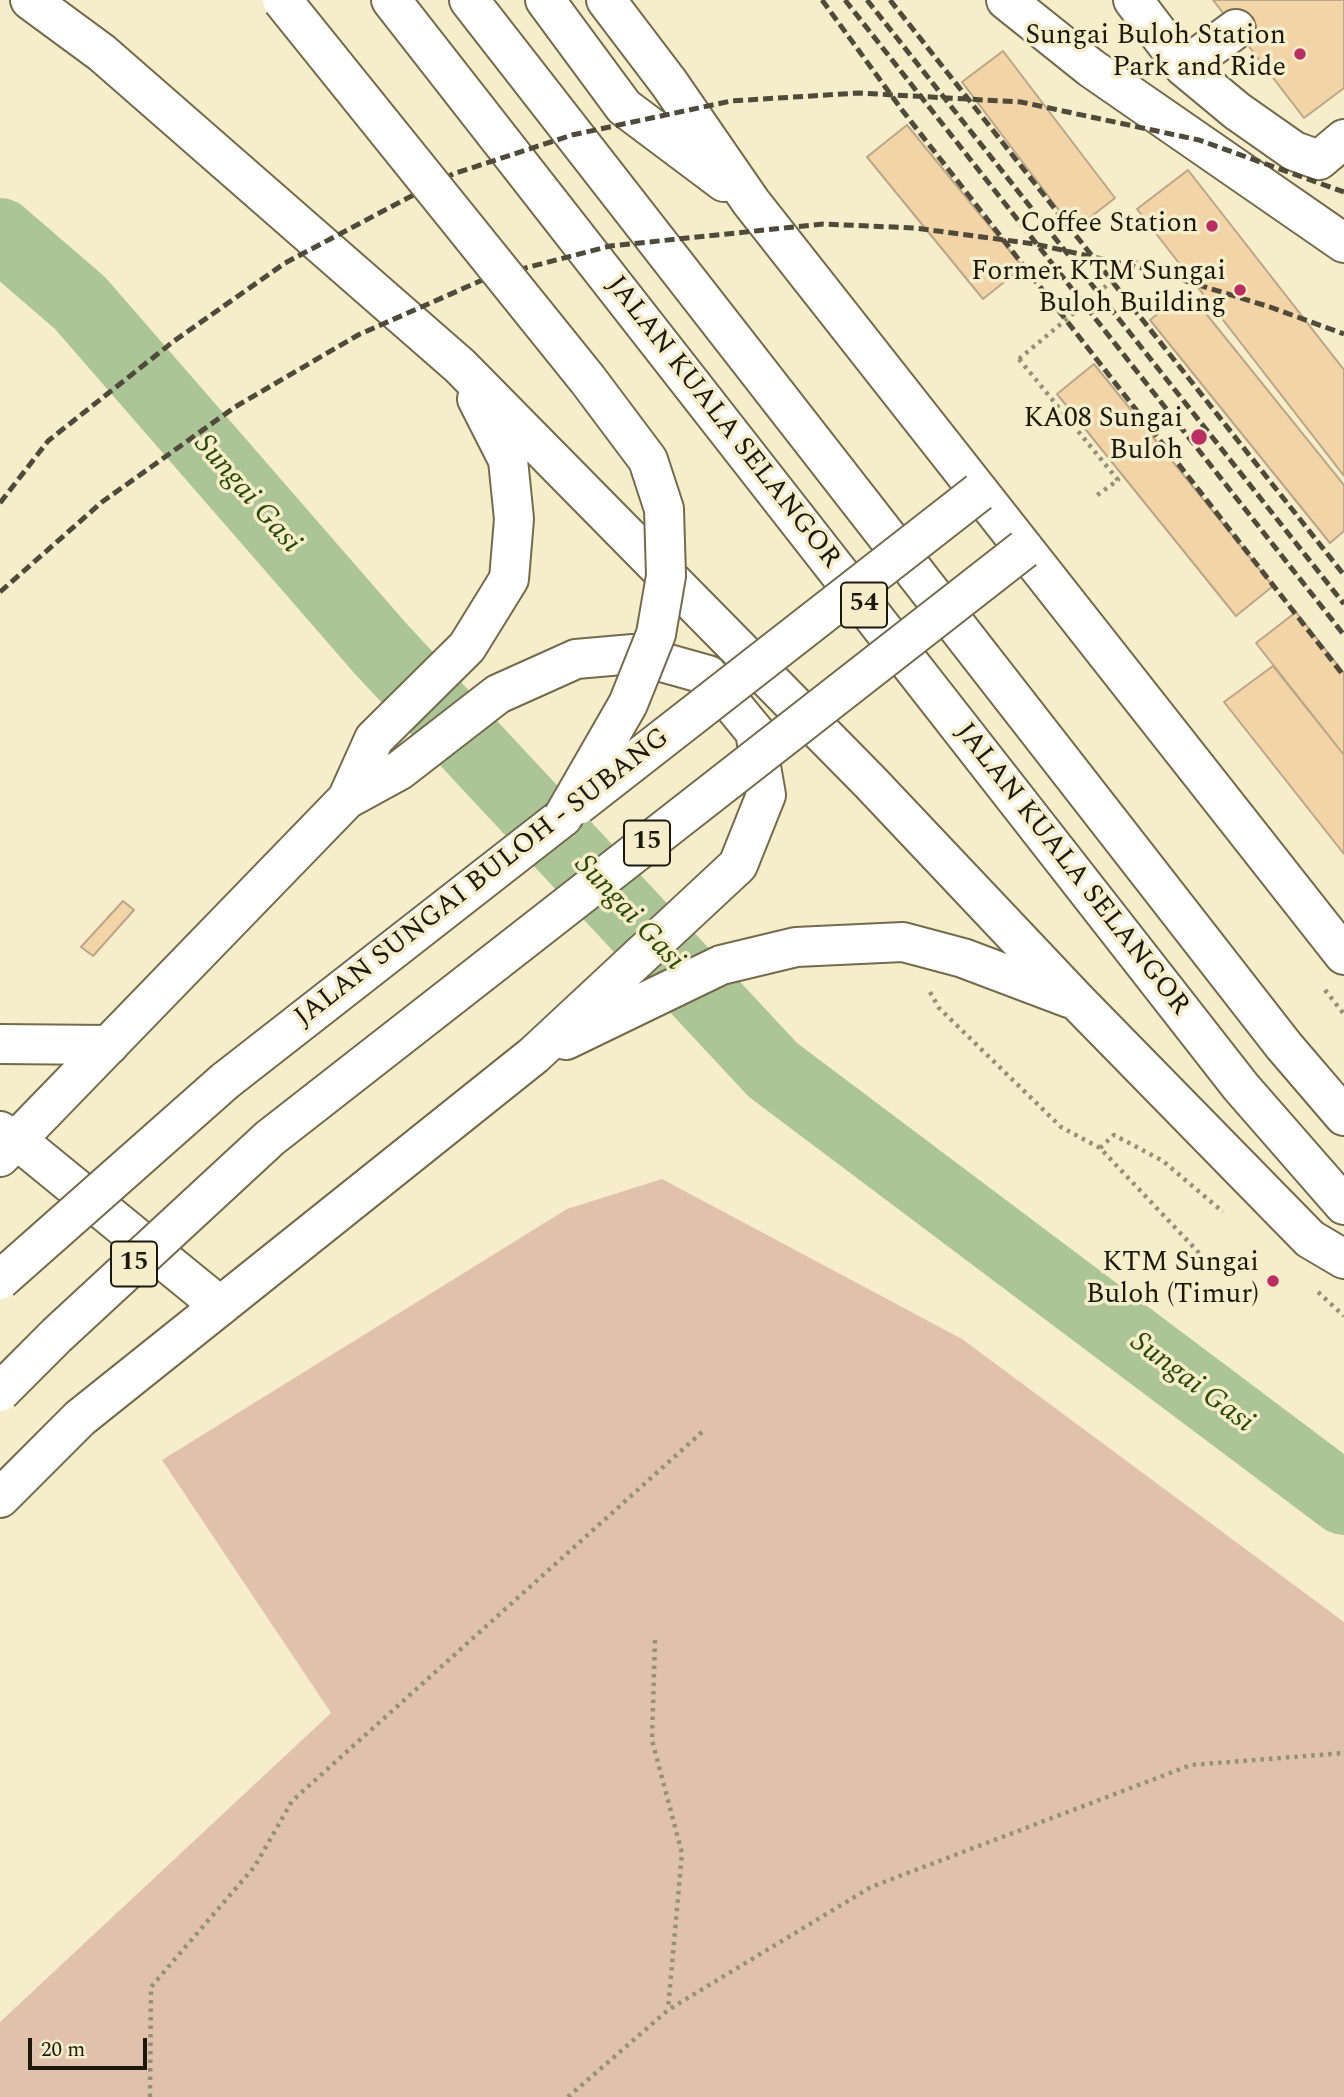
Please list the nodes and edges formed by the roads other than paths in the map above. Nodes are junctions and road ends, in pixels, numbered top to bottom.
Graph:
1 (30, 0) edge
2 (282, 0) edge
3 (391, 0) edge
4 (470, 0) edge
5 (545, 0) edge
6 (606, 0) edge
7 (1006, 0) edge
8 (1133, 0) edge
9 (1236, 29) dead end
10 (1184, 67) junction
11 (1344, 139) edge
12 (751, 202) junction
13 (1337, 235) edge
14 (460, 366) junction
15 (979, 492) junction
16 (1024, 549) junction
17 (347, 799) junction
18 (563, 817) junction
19 (1344, 955) edge
20 (1077, 1001) junction
21 (0, 1044) edge
22 (109, 1045) junction
23 (534, 1055) junction
24 (1344, 1116) edge
25 (6, 1143) edge
26 (1344, 1205) edge
27 (1344, 1259) edge
28 (0, 1280) edge
29 (220, 1306) junction
30 (0, 1392) edge
31 (0, 1498) edge

1 - 14 main road
2 - 18 main road, bridge
3 - 26 main road, JALAN KUALA SELANGOR / 54
4 - 24 main road, 54
5 - 12 main road
6 - 12 main road
7 - 13 main road
8 - 10 main road
9 - 10 main road
10 - 11 main road
12 - 15 main road
14 - 17 main road
14 - 20 main road
15 - 16 main road
15 - 18 main road, JALAN SUNGAI BULOH - SUBANG / 15, bridge
16 - 19 main road
16 - 30 main road, 15, bridge
17 - 22 main road
17 - 23 main road
18 - 28 main road, JALAN SUNGAI BULOH - SUBANG / 15, bridge
20 - 23 main road
20 - 27 main road
21 - 22 main road
22 - 25 main road
23 - 29 main road
25 - 29 main road
29 - 31 main road

